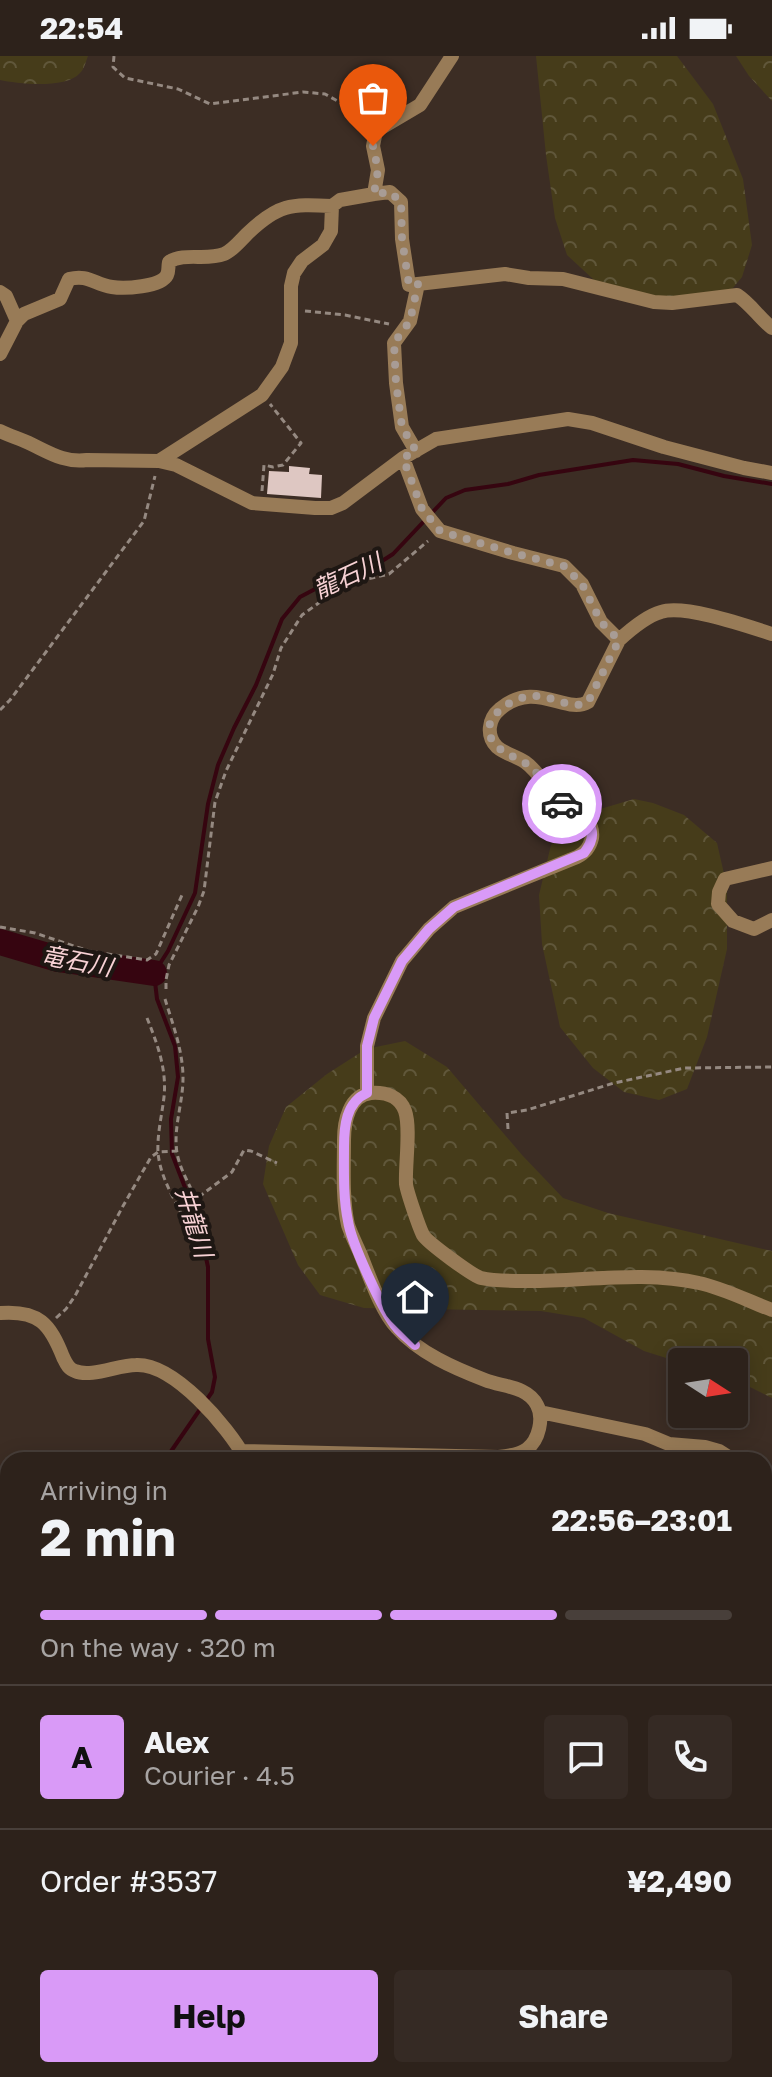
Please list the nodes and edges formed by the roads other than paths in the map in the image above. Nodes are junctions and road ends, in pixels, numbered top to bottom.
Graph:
1 (452, 56) edge
2 (374, 194) junction
3 (332, 206) junction
4 (418, 284) junction
5 (0, 292) edge
6 (17, 321) junction
7 (772, 328) edge
8 (0, 354) edge
9 (0, 431) edge
10 (410, 454) junction
11 (159, 461) junction
12 (772, 473) edge
13 (772, 634) edge
14 (619, 640) junction
15 (772, 868) edge
16 (772, 920) edge
17 (367, 1093) junction
18 (772, 1310) edge
19 (0, 1313) edge
20 (540, 1412) junction
21 (242, 1452) edge
22 (520, 1452) edge
23 (721, 1452) edge

1 - 2 street
2 - 3 street
2 - 4 street
3 - 6 street
3 - 11 street
4 - 7 street
4 - 10 street
5 - 6 street
6 - 8 street
9 - 11 street
10 - 11 street
10 - 12 street
10 - 14 street
13 - 14 street
14 - 17 street
15 - 16 street
17 - 18 street
17 - 20 street
19 - 21 street
20 - 22 street
20 - 23 street

